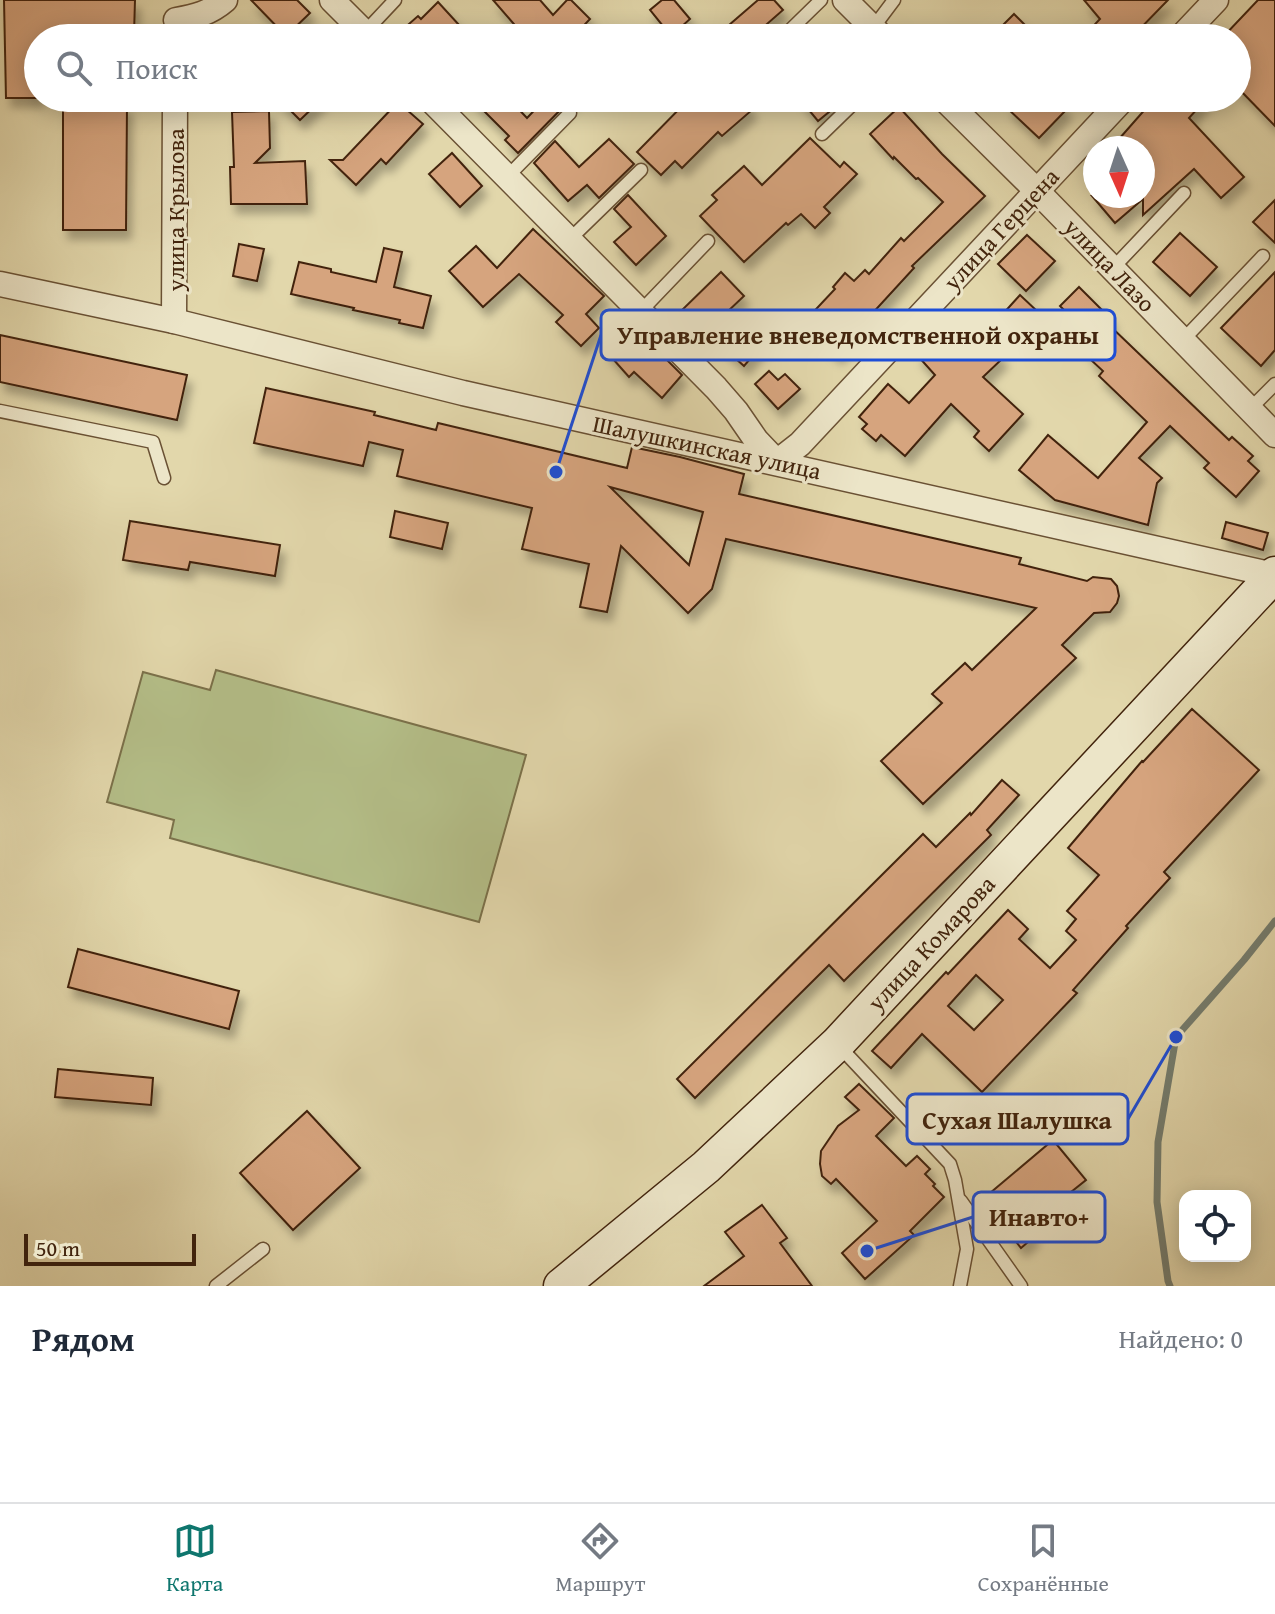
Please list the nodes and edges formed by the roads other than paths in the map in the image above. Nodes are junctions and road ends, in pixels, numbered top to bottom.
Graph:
1 (225, 0) edge
2 (332, 0) edge
3 (395, 0) edge
4 (821, 0) edge
5 (845, 0) edge
6 (894, 0) edge
7 (1216, 0) edge
8 (176, 19) edge
9 (356, 24) edge
10 (376, 24) edge
11 (796, 24) edge
12 (869, 24) edge
13 (882, 24) edge
14 (1193, 24) edge
15 (175, 112) edge
16 (445, 112) edge
17 (845, 112) edge
18 (957, 112) edge
19 (1111, 112) edge
20 (570, 113) dead end
21 (822, 134) dead end
22 (641, 170) dead end
23 (507, 177) junction
24 (1037, 191) junction
25 (1184, 193) dead end
26 (569, 240) junction
27 (708, 241) dead end
28 (1263, 256) dead end
29 (1113, 268) junction
30 (0, 284) edge
31 (640, 312) junction
32 (174, 321) junction
33 (1183, 340) junction
34 (1275, 384) edge
35 (1250, 409) junction
36 (0, 411) edge
37 (1275, 435) edge
38 (777, 462) junction
39 (164, 478) dead end
40 (1275, 574) edge
41 (837, 1044) junction
42 (959, 1198) junction
43 (263, 1249) dead end
44 (575, 1279) edge
45 (216, 1286) edge
46 (960, 1286) edge
47 (1021, 1286) edge

1 - 8 street
2 - 9 street
3 - 10 lane
4 - 11 lane
5 - 12 street
6 - 13 lane
7 - 14 street
15 - 32 street, улица Крылова
16 - 23 street
17 - 21 lane
18 - 24 street, улица Лазо
19 - 24 street, улица Герцена
20 - 23 lane
22 - 26 lane
23 - 26 street
24 - 29 street, улица Лазо
24 - 38 street, улица Герцена
25 - 29 lane
26 - 31 street
27 - 31 lane
28 - 33 lane
29 - 33 street, улица Лазо
30 - 32 street, Шалушкинская улица
31 - 38 street
32 - 38 street, Шалушкинская улица
33 - 35 street, улица Лазо
34 - 35 lane
35 - 37 street, улица Лазо
36 - 39 lane
38 - 40 street, Шалушкинская улица
40 - 41 main road, улица Комарова
41 - 42 lane
41 - 44 main road, улица Комарова
42 - 46 lane
42 - 47 lane
43 - 45 lane

